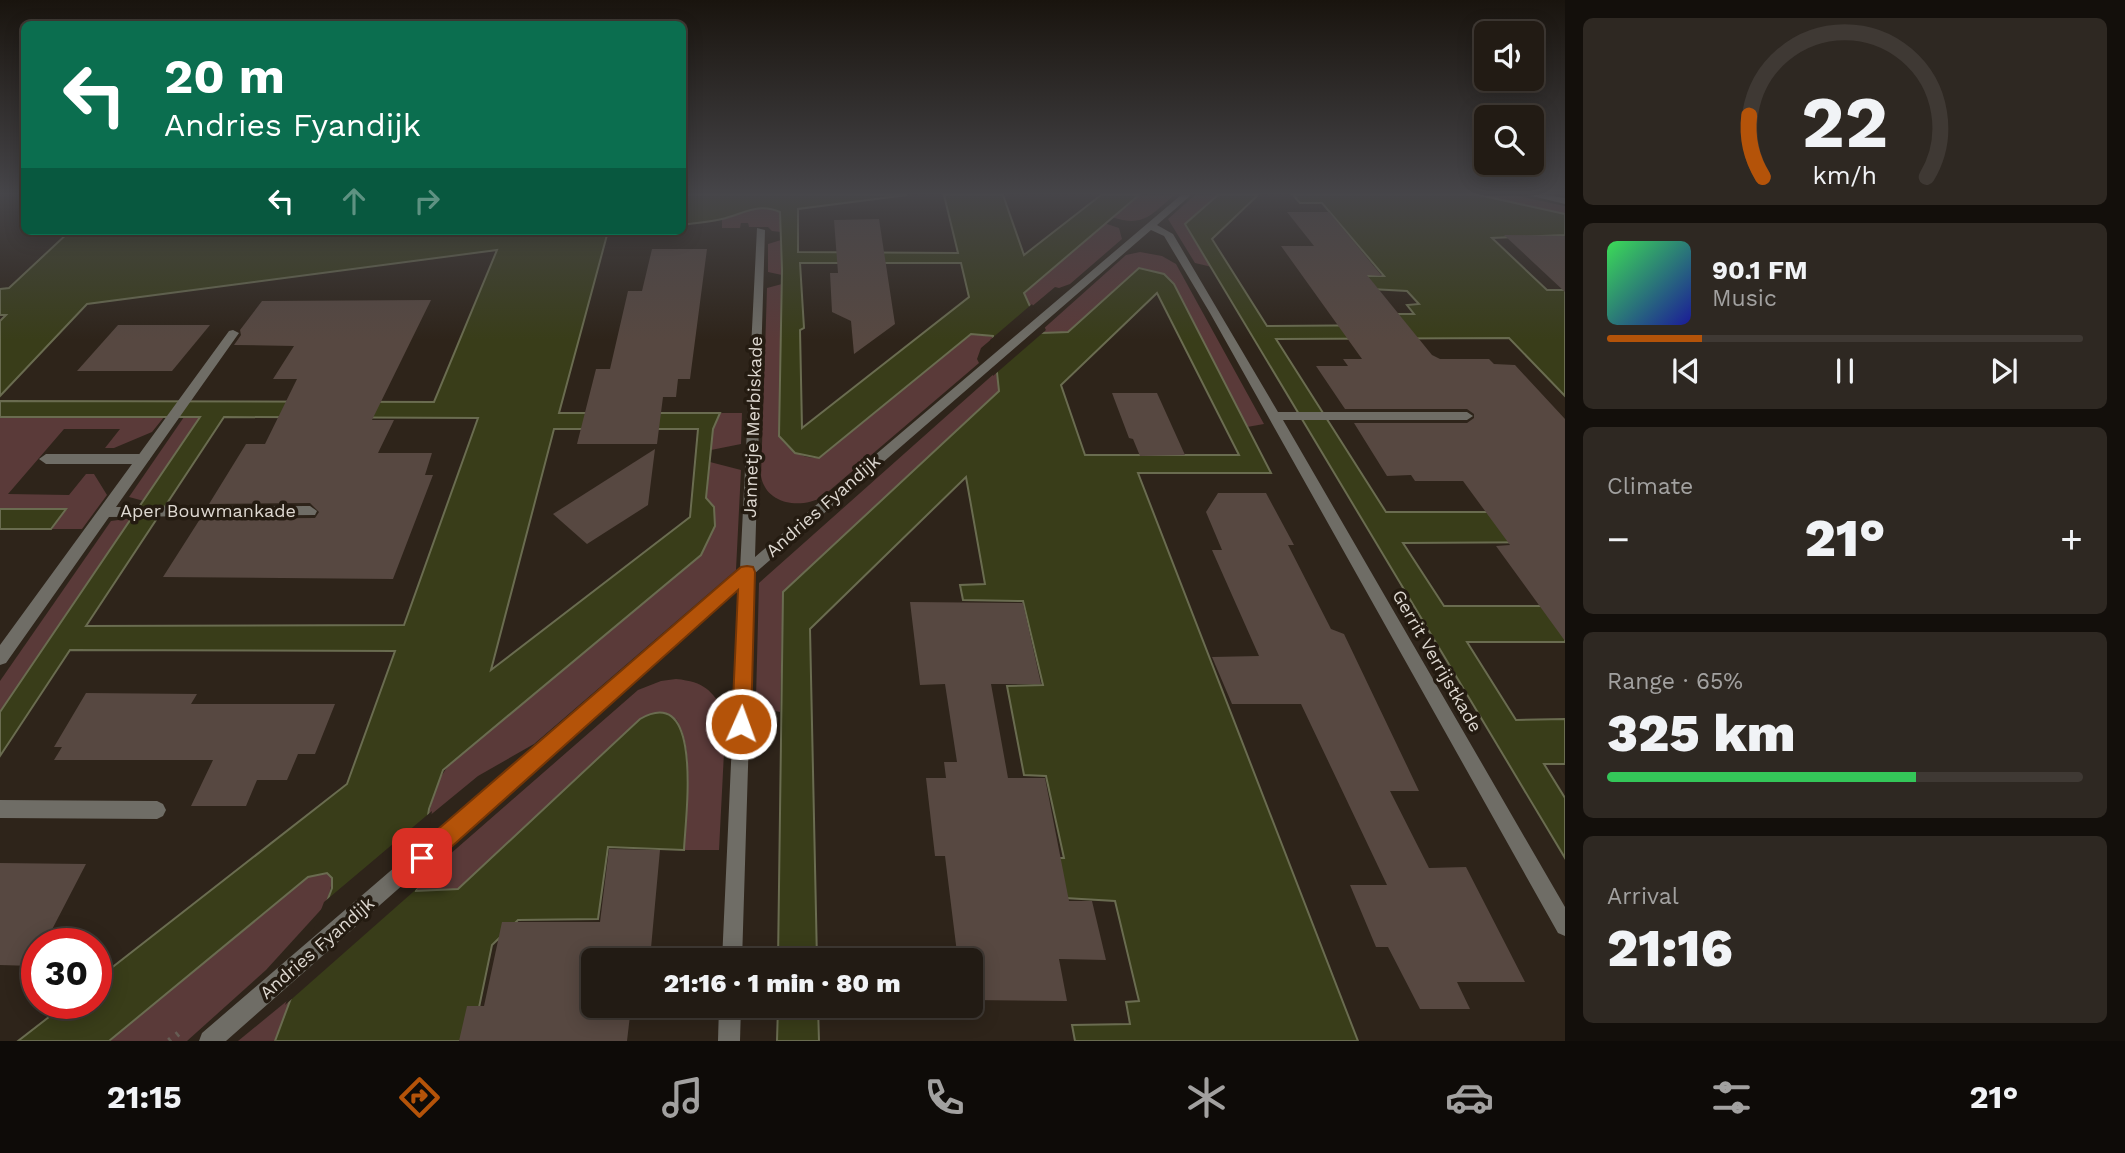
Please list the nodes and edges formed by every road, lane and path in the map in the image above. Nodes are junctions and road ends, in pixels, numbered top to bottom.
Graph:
1 (759, 244) edge
2 (1131, 244) edge
3 (1174, 244) edge
4 (233, 333) dead end
5 (1275, 416) junction
6 (1467, 416) dead end
7 (143, 458) junction
8 (46, 459) dead end
9 (310, 511) dead end
10 (105, 512) junction
11 (747, 572) junction
12 (0, 658) edge
13 (0, 809) edge
14 (157, 810) dead end
15 (1565, 926) edge
16 (733, 948) edge
17 (730, 1018) edge
18 (210, 1041) edge
19 (729, 1041) edge

1 - 11 street, Jannetje Merbiskade
2 - 11 street, Andries Fyandijk
3 - 5 street, Gerrit Verrijstkade
4 - 7 street, Aper Bouwmankade
5 - 6 street
5 - 15 street, Gerrit Verrijstkade
7 - 8 street
7 - 10 street, Aper Bouwmankade
9 - 10 street, Aper Bouwmankade
10 - 12 street, Aper Bouwmankade
11 - 16 street, Jannetje Merbiskade
11 - 18 street, Andries Fyandijk
13 - 14 street
17 - 19 street

